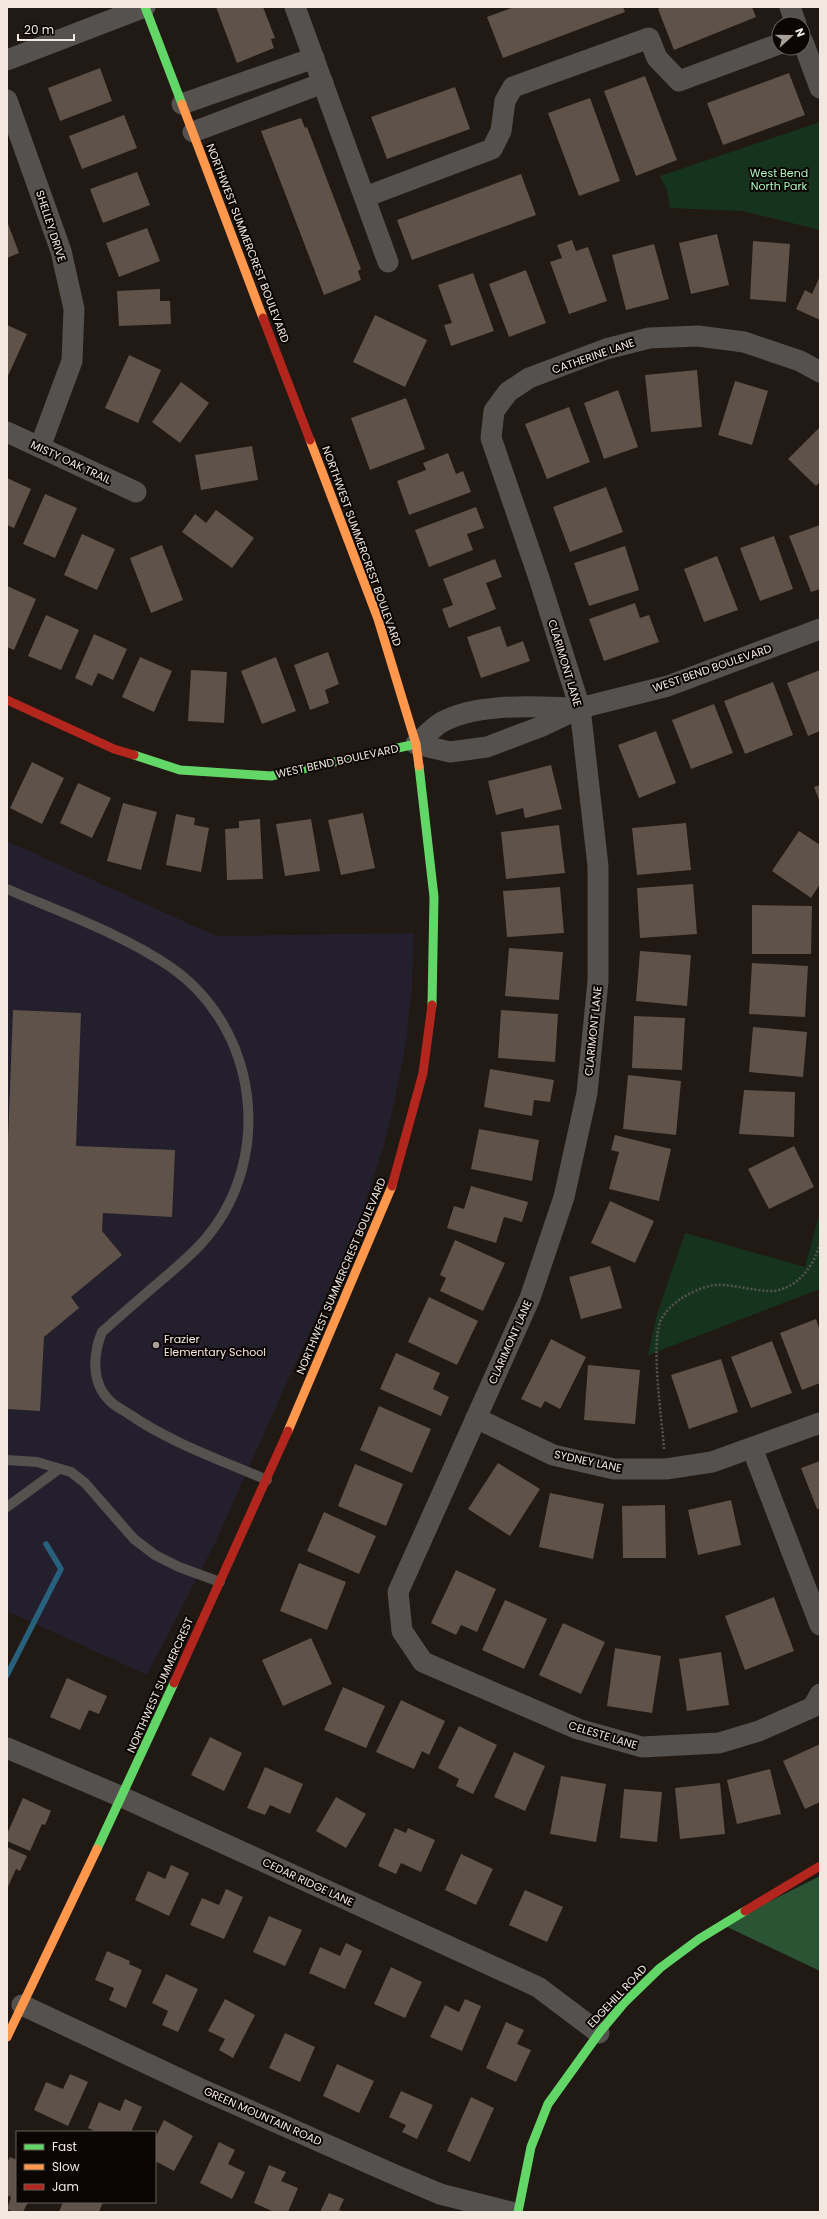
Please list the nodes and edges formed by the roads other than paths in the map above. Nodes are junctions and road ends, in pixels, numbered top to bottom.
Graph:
1 (145, 7) edge
2 (295, 7) edge
3 (771, 47) edge
4 (808, 56) edge
5 (314, 58) junction
6 (7, 60) edge
7 (323, 83) junction
8 (820, 88) edge
9 (7, 100) edge
10 (182, 104) junction
11 (193, 132) junction
12 (365, 197) junction
13 (388, 262) dead end
14 (820, 372) edge
15 (494, 411) joint
16 (7, 432) edge
17 (40, 447) junction
18 (136, 492) dead end
19 (820, 629) edge
20 (7, 700) edge
21 (580, 708) junction
22 (416, 744) junction
23 (7, 889) edge
24 (476, 1418) junction
25 (820, 1423) edge
26 (752, 1448) junction
27 (7, 1460) edge
28 (59, 1469) junction
29 (267, 1480) junction
30 (7, 1507) edge
31 (220, 1582) junction
32 (820, 1625) edge
33 (402, 1631) joint
34 (820, 1694) edge
35 (7, 1748) edge
36 (122, 1797) junction
37 (820, 1866) edge
38 (22, 2005) junction
39 (599, 2033) junction
40 (7, 2037) edge
41 (511, 2212) edge
42 (518, 2212) edge

1 - 6 street
1 - 10 street, NORTHWEST SUMMERCREST BOULEVARD
2 - 5 street
3 - 12 street
4 - 8 street
5 - 7 street
5 - 10 street
7 - 11 street
7 - 12 street
9 - 17 street, SHELLEY DRIVE
10 - 11 street, NORTHWEST SUMMERCREST BOULEVARD
11 - 22 street, NORTHWEST SUMMERCREST BOULEVARD
12 - 13 street
14 - 15 street, CATHERINE LANE
15 - 21 street, CLARIMONT LANE
16 - 17 street, MISTY OAK TRAIL
17 - 18 street, MISTY OAK TRAIL
19 - 21 street, WEST BEND BOULEVARD
20 - 22 street, WEST BEND BOULEVARD
21 - 22 street, WEST BEND BOULEVARD
21 - 22 street, WEST BEND BOULEVARD
21 - 24 street, CLARIMONT LANE
22 - 29 street, NORTHWEST SUMMERCREST BOULEVARD
23 - 29 lane
24 - 26 street, SYDNEY LANE
24 - 33 street, CLARIMONT LANE
25 - 26 street, SYDNEY LANE
26 - 32 street
27 - 28 lane
28 - 30 lane
28 - 31 lane
29 - 31 street, NORTHWEST SUMMERCREST BOULEVARD
31 - 36 street, NORTHWEST SUMMERCREST
33 - 34 street, CELESTE LANE
35 - 36 street, CEDAR RIDGE LANE
36 - 38 street
36 - 39 street, CEDAR RIDGE LANE
37 - 39 street, EDGEHILL ROAD
38 - 40 street
38 - 41 street, GREEN MOUNTAIN ROAD
39 - 42 street, EDGEHILL ROAD

